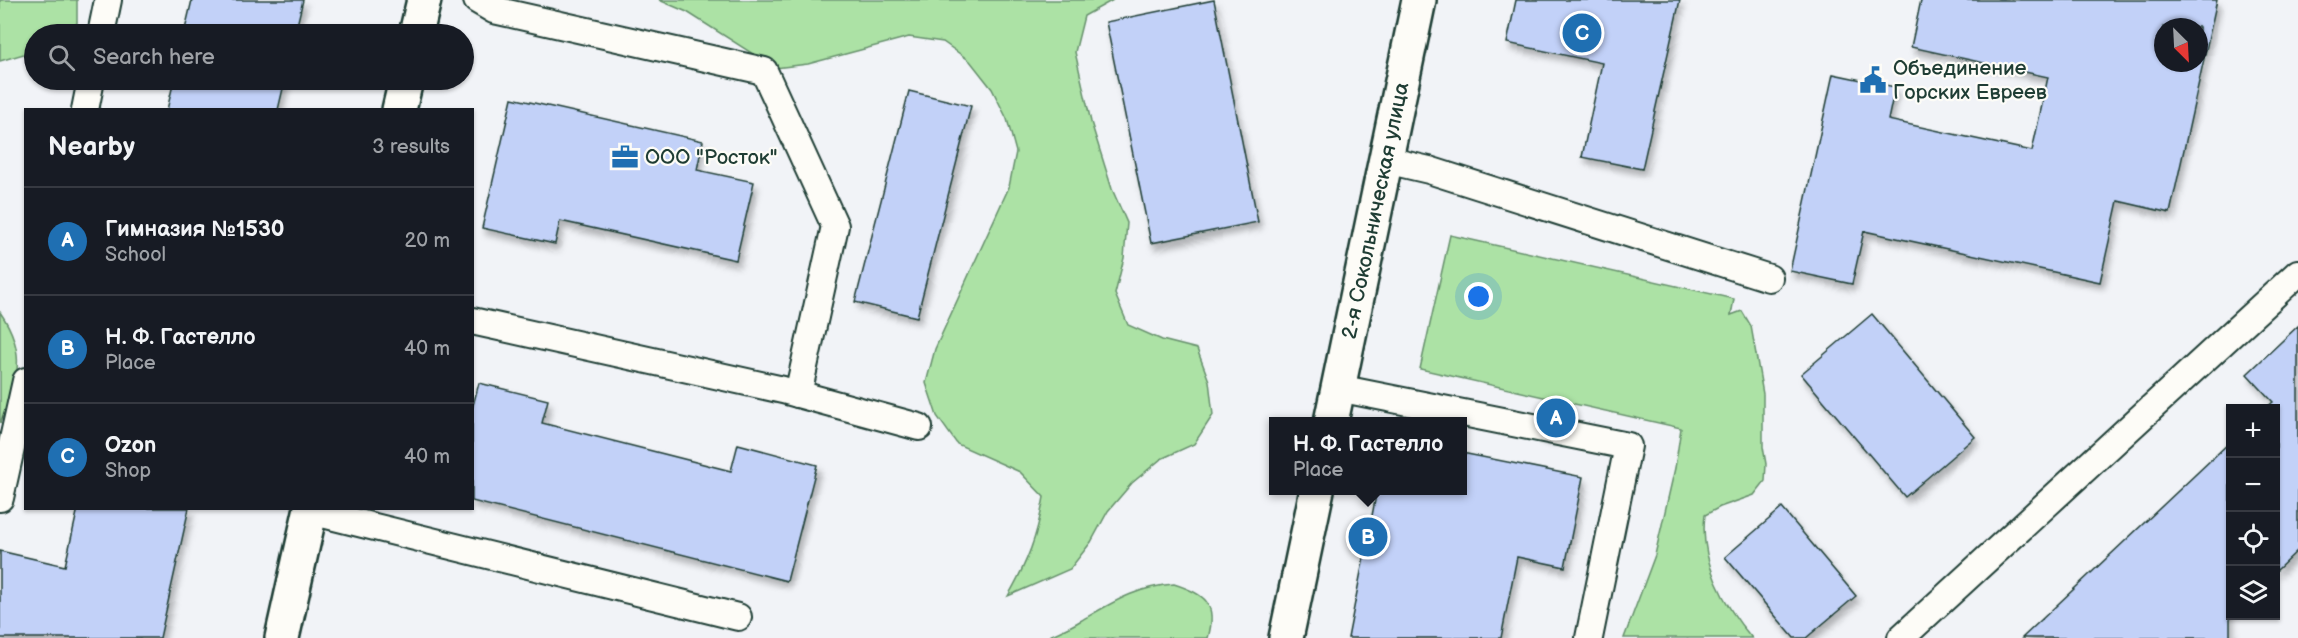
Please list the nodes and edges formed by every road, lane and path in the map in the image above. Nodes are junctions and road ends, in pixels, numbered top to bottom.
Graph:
1 (108, 0) edge
2 (424, 0) edge
3 (477, 0) edge
4 (1419, 0) edge
5 (103, 24) edge
6 (418, 24) edge
7 (89, 90) edge
8 (404, 90) edge
9 (85, 108) edge
10 (399, 108) edge
11 (1386, 160) junction
12 (2298, 273) edge
13 (1769, 278) dead end
14 (474, 321) edge
15 (1338, 387) junction
16 (24, 390) edge
17 (798, 394) junction
18 (1332, 417) edge
19 (919, 427) dead end
20 (1, 490) edge
21 (1316, 495) edge
22 (311, 510) edge
23 (738, 616) dead end
24 (282, 638) edge
25 (1286, 638) edge
26 (1589, 638) edge
27 (1901, 638) edge

1 - 5 lane
2 - 6 street
3 - 17 lane
4 - 11 street, 2-я Сокольническая улица
7 - 9 lane
8 - 10 street
11 - 13 lane
11 - 15 street, 2-я Сокольническая улица
12 - 27 lane
14 - 17 lane
15 - 18 street, 2-я Сокольническая улица
15 - 26 lane
16 - 20 lane
17 - 19 lane
21 - 25 street
22 - 23 lane
22 - 24 street

